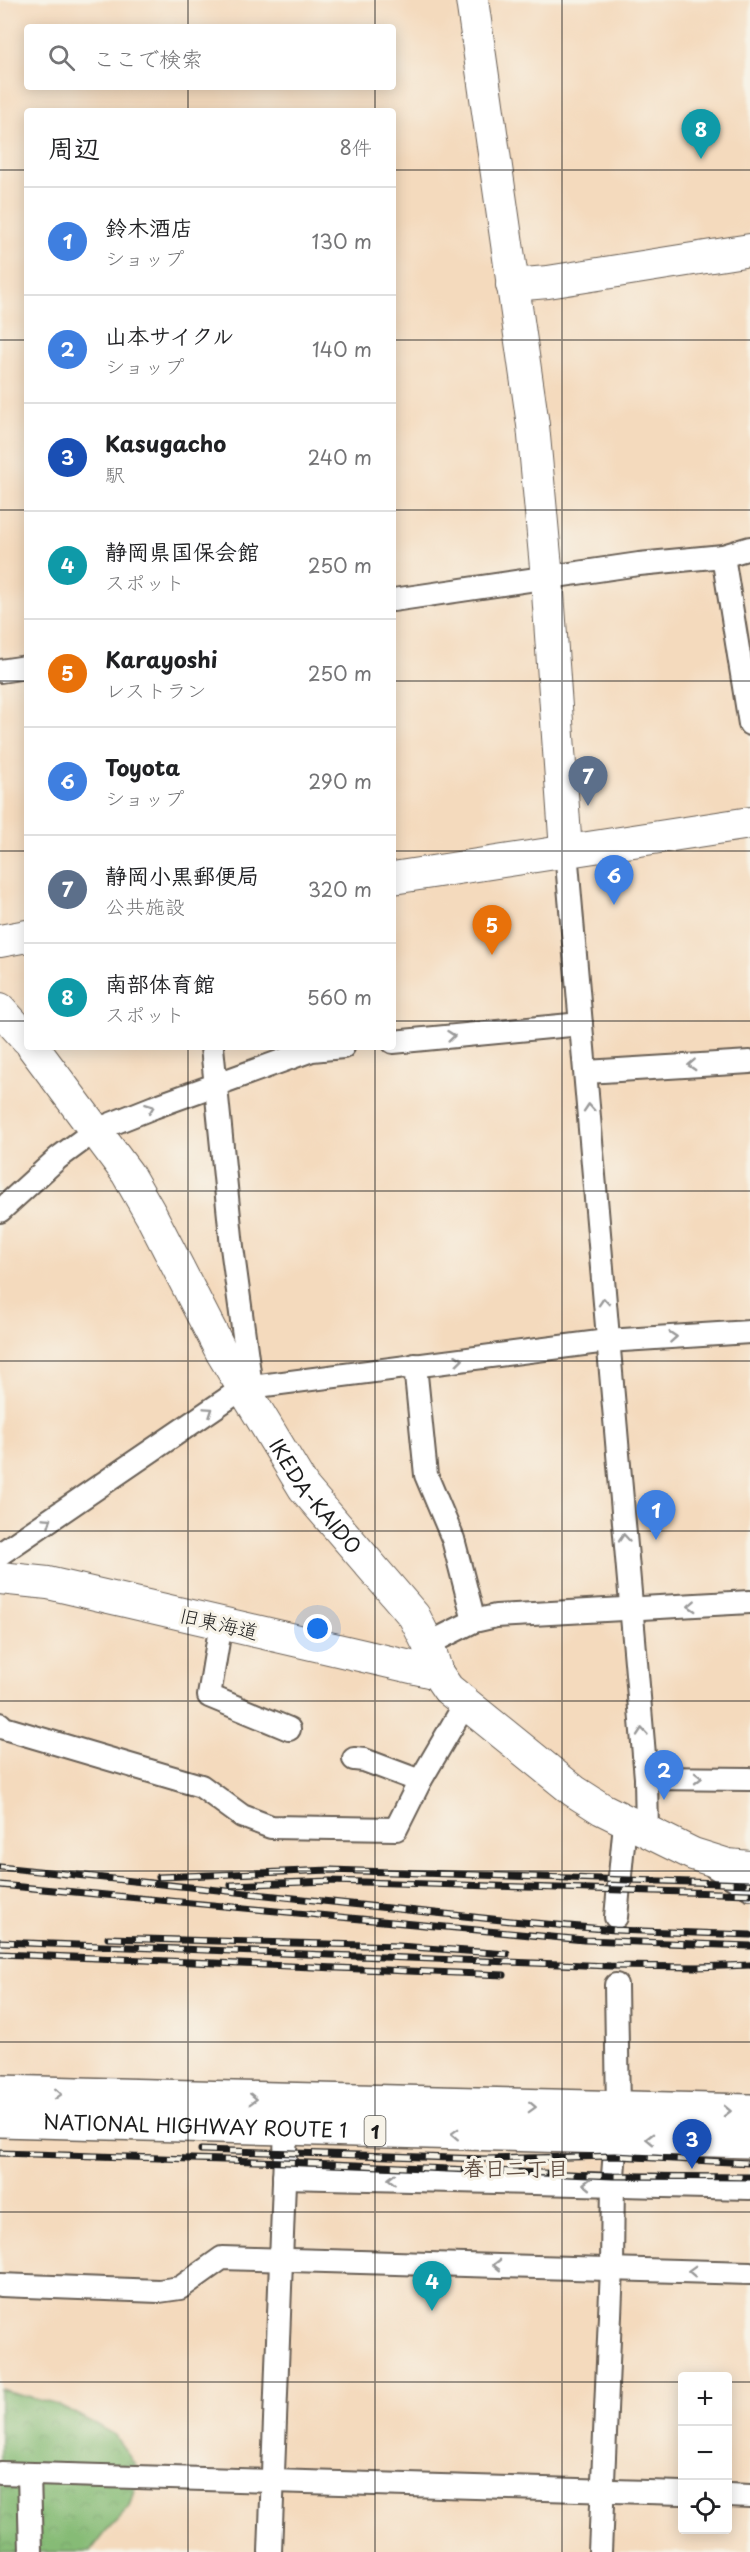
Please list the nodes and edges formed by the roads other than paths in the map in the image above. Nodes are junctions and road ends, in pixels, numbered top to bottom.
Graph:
1 (472, 0) edge
2 (750, 250) edge
3 (512, 285) junction
4 (750, 548) edge
5 (723, 556) junction
6 (547, 578) junction
7 (396, 600) edge
8 (24, 667) edge
9 (0, 671) edge
10 (750, 724) edge
11 (750, 823) edge
12 (566, 851) junction
13 (396, 878) edge
14 (24, 937) edge
15 (0, 941) edge
16 (0, 1009) edge
17 (581, 1024) junction
18 (24, 1036) edge
19 (396, 1042) edge
20 (35, 1050) edge
21 (212, 1050) edge
22 (312, 1050) edge
23 (750, 1062) edge
24 (586, 1072) junction
25 (216, 1084) junction
26 (96, 1130) junction
27 (0, 1211) edge
28 (750, 1332) edge
29 (607, 1341) junction
30 (415, 1365) junction
31 (247, 1388) junction
32 (0, 1554) edge
33 (0, 1578) edge
34 (750, 1602) edge
35 (630, 1609) junction
36 (474, 1621) junction
37 (221, 1623) junction
38 (433, 1659) junction
39 (465, 1704) junction
40 (0, 1724) edge
41 (289, 1729) dead end
42 (354, 1759) dead end
43 (646, 1778) junction
44 (750, 1779) edge
45 (420, 1781) junction
46 (636, 1828) junction
47 (739, 1871) edge
48 (750, 1888) edge
49 (616, 1917) dead end
50 (616, 1985) dead end
51 (0, 2092) edge
52 (750, 2111) edge
53 (0, 2120) edge
54 (617, 2124) junction
55 (286, 2129) junction
56 (750, 2141) edge
57 (284, 2177) junction
58 (614, 2184) junction
59 (750, 2188) edge
60 (282, 2260) junction
61 (612, 2268) junction
62 (750, 2273) edge
63 (0, 2285) edge
64 (0, 2473) edge
65 (29, 2474) junction
66 (273, 2480) junction
67 (602, 2490) junction
68 (678, 2493) edge
69 (732, 2495) edge
70 (750, 2496) edge
71 (32, 2552) edge
72 (270, 2552) edge
73 (600, 2552) edge

1 - 3 street
2 - 3 street
3 - 6 street
4 - 5 street
5 - 6 street
5 - 10 street
6 - 7 street
6 - 12 street
8 - 9 street
11 - 12 street
12 - 13 street
12 - 17 street
14 - 15 street
16 - 18 street
19 -> 17 street
17 - 24 street
20 - 26 street, IKEDA-KAIDO
21 - 25 street
22 - 25 street
23 -> 24 street
29 -> 24 street
26 -> 25 street
25 - 31 street
26 - 27 street
26 - 31 street, IKEDA-KAIDO
29 -> 28 street
30 -> 29 street
35 -> 29 street
30 - 31 street
30 - 36 street
32 -> 31 street
31 - 38 street, IKEDA-KAIDO
33 - 37 street, 旧東海道
34 -> 35 street
35 - 36 street
43 -> 35 street
36 - 38 street
37 - 38 street, 旧東海道
37 - 41 street
38 - 39 street, IKEDA-KAIDO
39 - 45 street
39 - 46 street, IKEDA-KAIDO
40 - 45 street
42 - 45 street
43 -> 44 street
43 - 46 street
46 - 47 street, IKEDA-KAIDO
46 - 49 street
47 - 48 street
50 - 54 street
51 -> 54 highway, NATIONAL HIGHWAY ROUTE 1 / 1
54 -> 52 highway, NATIONAL HIGHWAY ROUTE 1 / 1
53 - 55 highway, NATIONAL HIGHWAY ROUTE 1 / 1
54 -> 55 highway, NATIONAL HIGHWAY ROUTE 1 / 1
56 -> 54 highway, NATIONAL HIGHWAY ROUTE 1 / 1
54 - 58 street
55 - 57 street
58 -> 57 street
57 - 60 street
58 - 59 street
58 - 61 street
61 -> 60 street
60 - 63 street
60 - 66 street
62 -> 61 street
61 - 67 street
64 - 65 street
65 - 66 street
65 - 71 street
66 - 67 street
66 - 72 street
67 - 68 street
67 - 73 street
69 - 70 street

